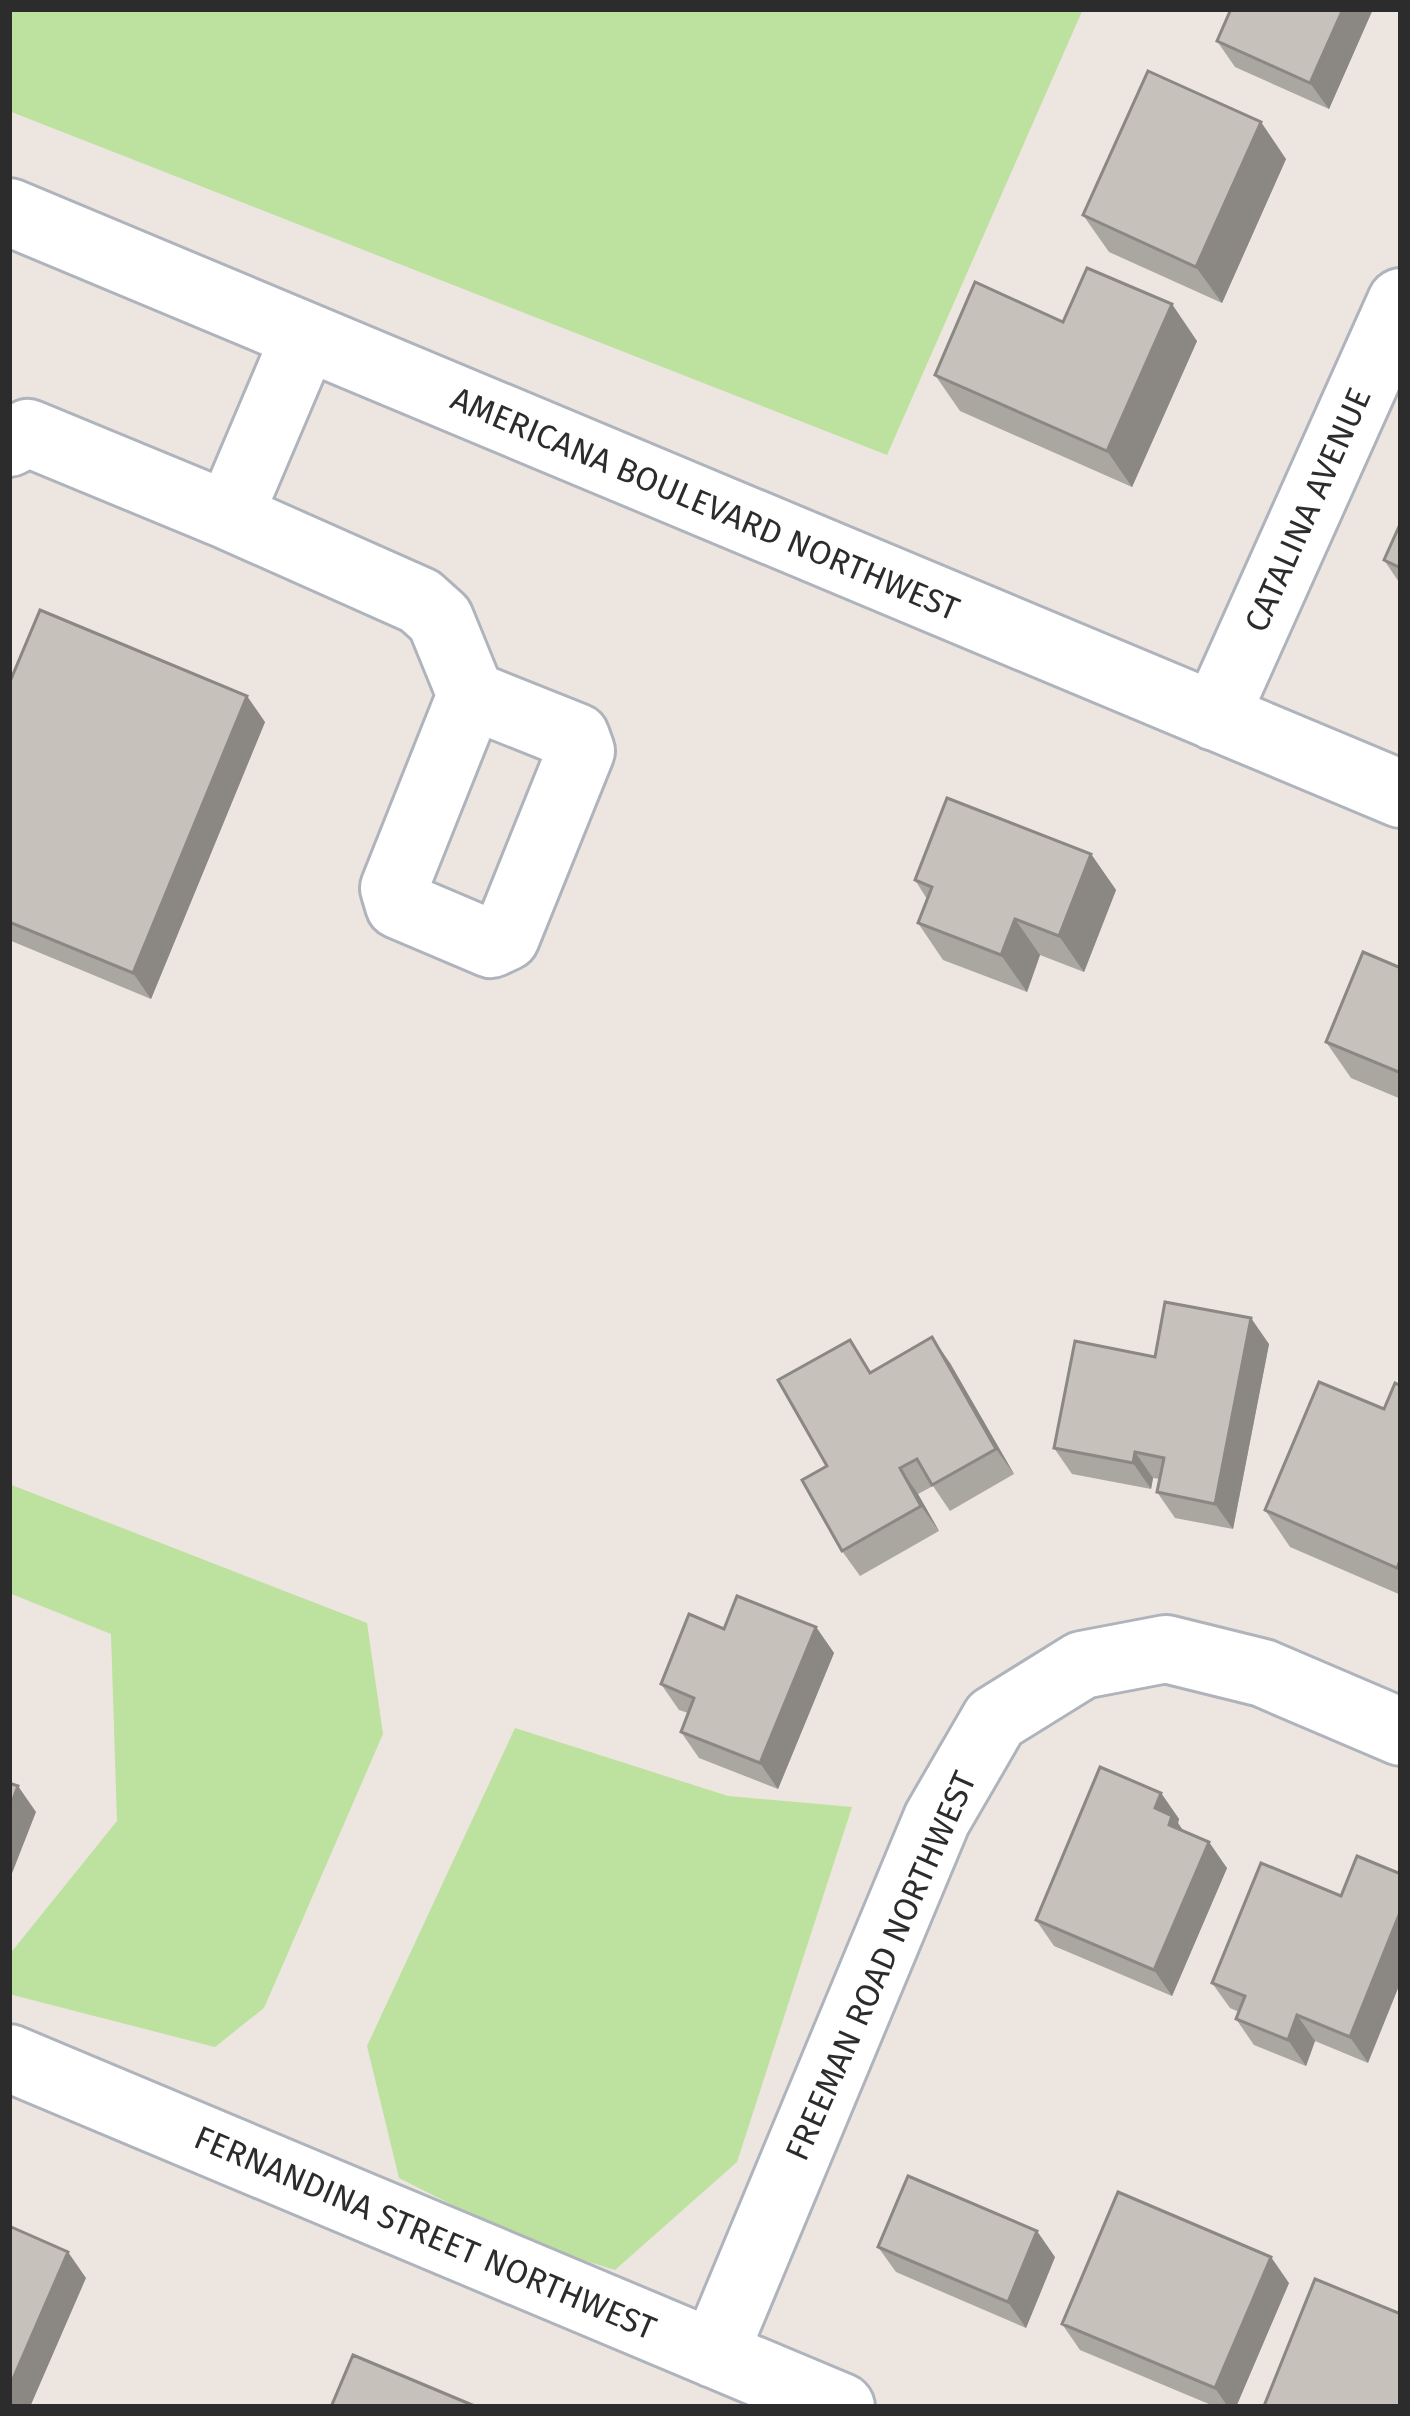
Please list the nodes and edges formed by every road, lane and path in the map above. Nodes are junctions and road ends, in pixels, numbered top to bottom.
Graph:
1 (9, 212) edge
2 (1401, 302) edge
3 (305, 337) junction
4 (9, 442) edge
5 (229, 516) junction
6 (471, 694) dead end
7 (1215, 717) junction
8 (1401, 794) edge
9 (1401, 1732) edge
10 (9, 2058) edge
11 (714, 2354) junction
12 (841, 2407) edge

1 - 3 street, AMERICANA BOULEVARD NORTHWEST
2 - 7 street, CATALINA AVENUE
3 - 5 street
3 - 7 street, AMERICANA BOULEVARD NORTHWEST
4 - 5 street
5 - 6 street
7 - 8 street, AMERICANA BOULEVARD NORTHWEST
9 - 11 street, FREEMAN ROAD NORTHWEST
10 - 11 street, FERNANDINA STREET NORTHWEST
11 - 12 street, FERNANDINA STREET NORTHWEST

